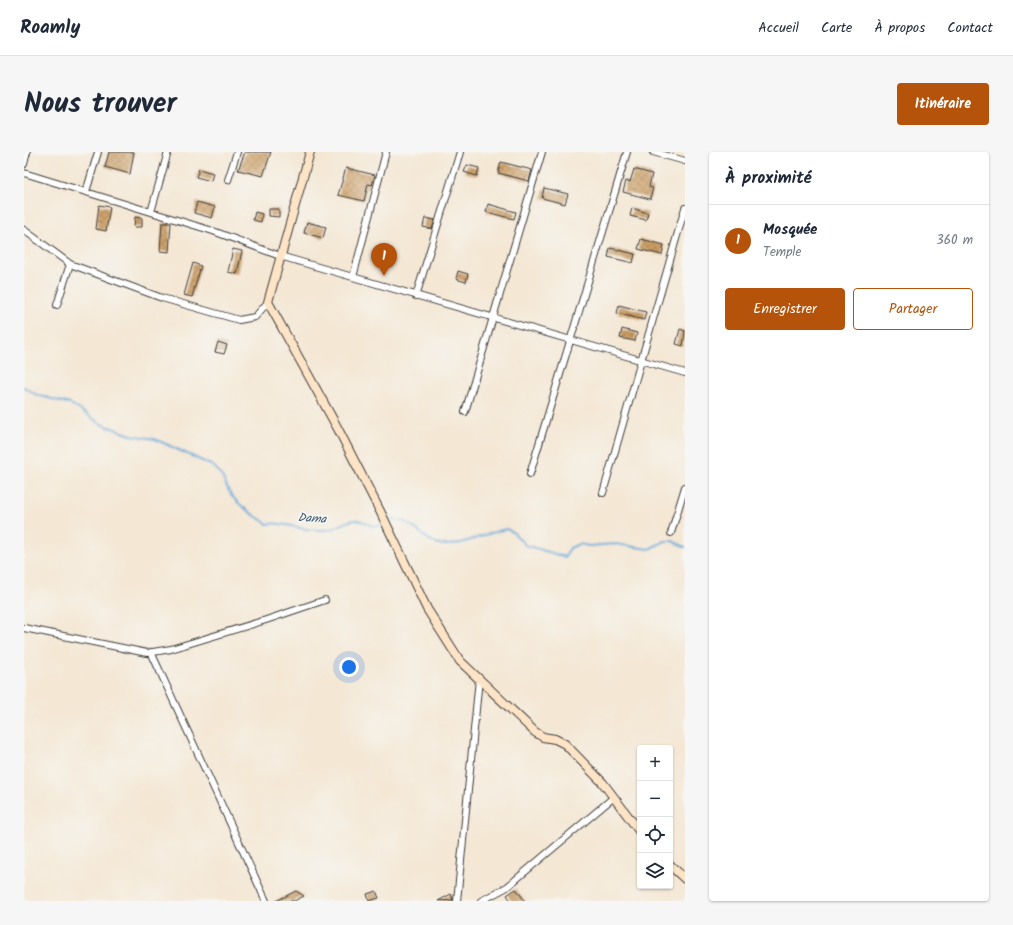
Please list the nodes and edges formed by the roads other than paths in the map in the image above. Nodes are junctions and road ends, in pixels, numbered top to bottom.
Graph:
1 (28, 152) edge
2 (98, 152) edge
3 (168, 152) edge
4 (237, 152) edge
5 (310, 152) edge
6 (386, 152) edge
7 (460, 152) edge
8 (542, 152) edge
9 (627, 152) edge
10 (653, 152) edge
11 (685, 161) edge
12 (24, 164) edge
13 (24, 173) edge
14 (228, 180) dead end
15 (86, 192) junction
16 (685, 208) edge
17 (151, 212) junction
18 (24, 230) edge
19 (280, 256) junction
20 (70, 264) junction
21 (353, 277) junction
22 (416, 296) junction
23 (268, 302) junction
24 (57, 305) dead end
25 (492, 317) junction
26 (570, 340) junction
27 (641, 360) junction
28 (685, 373) edge
29 (465, 412) dead end
30 (530, 474) dead end
31 (685, 487) edge
32 (603, 493) dead end
33 (671, 533) dead end
34 (325, 600) dead end
35 (24, 628) edge
36 (151, 652) junction
37 (478, 679) junction
38 (614, 797) junction
39 (637, 828) edge
40 (673, 868) edge
41 (685, 879) edge
42 (266, 901) edge
43 (457, 901) edge
44 (481, 901) edge

1 - 12 street
2 - 15 street
3 - 17 street
4 - 14 street
5 - 19 street
6 - 21 street
7 - 22 street
8 - 25 street
9 - 26 street
10 - 11 street
13 - 15 street
15 - 17 street
16 - 27 street
17 - 19 street
18 - 20 street
19 - 21 street
19 - 23 street
20 - 23 street
20 - 24 street
21 - 22 street
22 - 25 street
23 - 37 street
25 - 26 street
25 - 29 street
26 - 27 street
26 - 30 street
27 - 28 street
27 - 32 street
31 - 33 street
34 - 36 street
35 - 36 street
36 - 42 street
37 - 38 street
37 - 43 street
38 - 39 street
38 - 44 street
40 - 41 street

